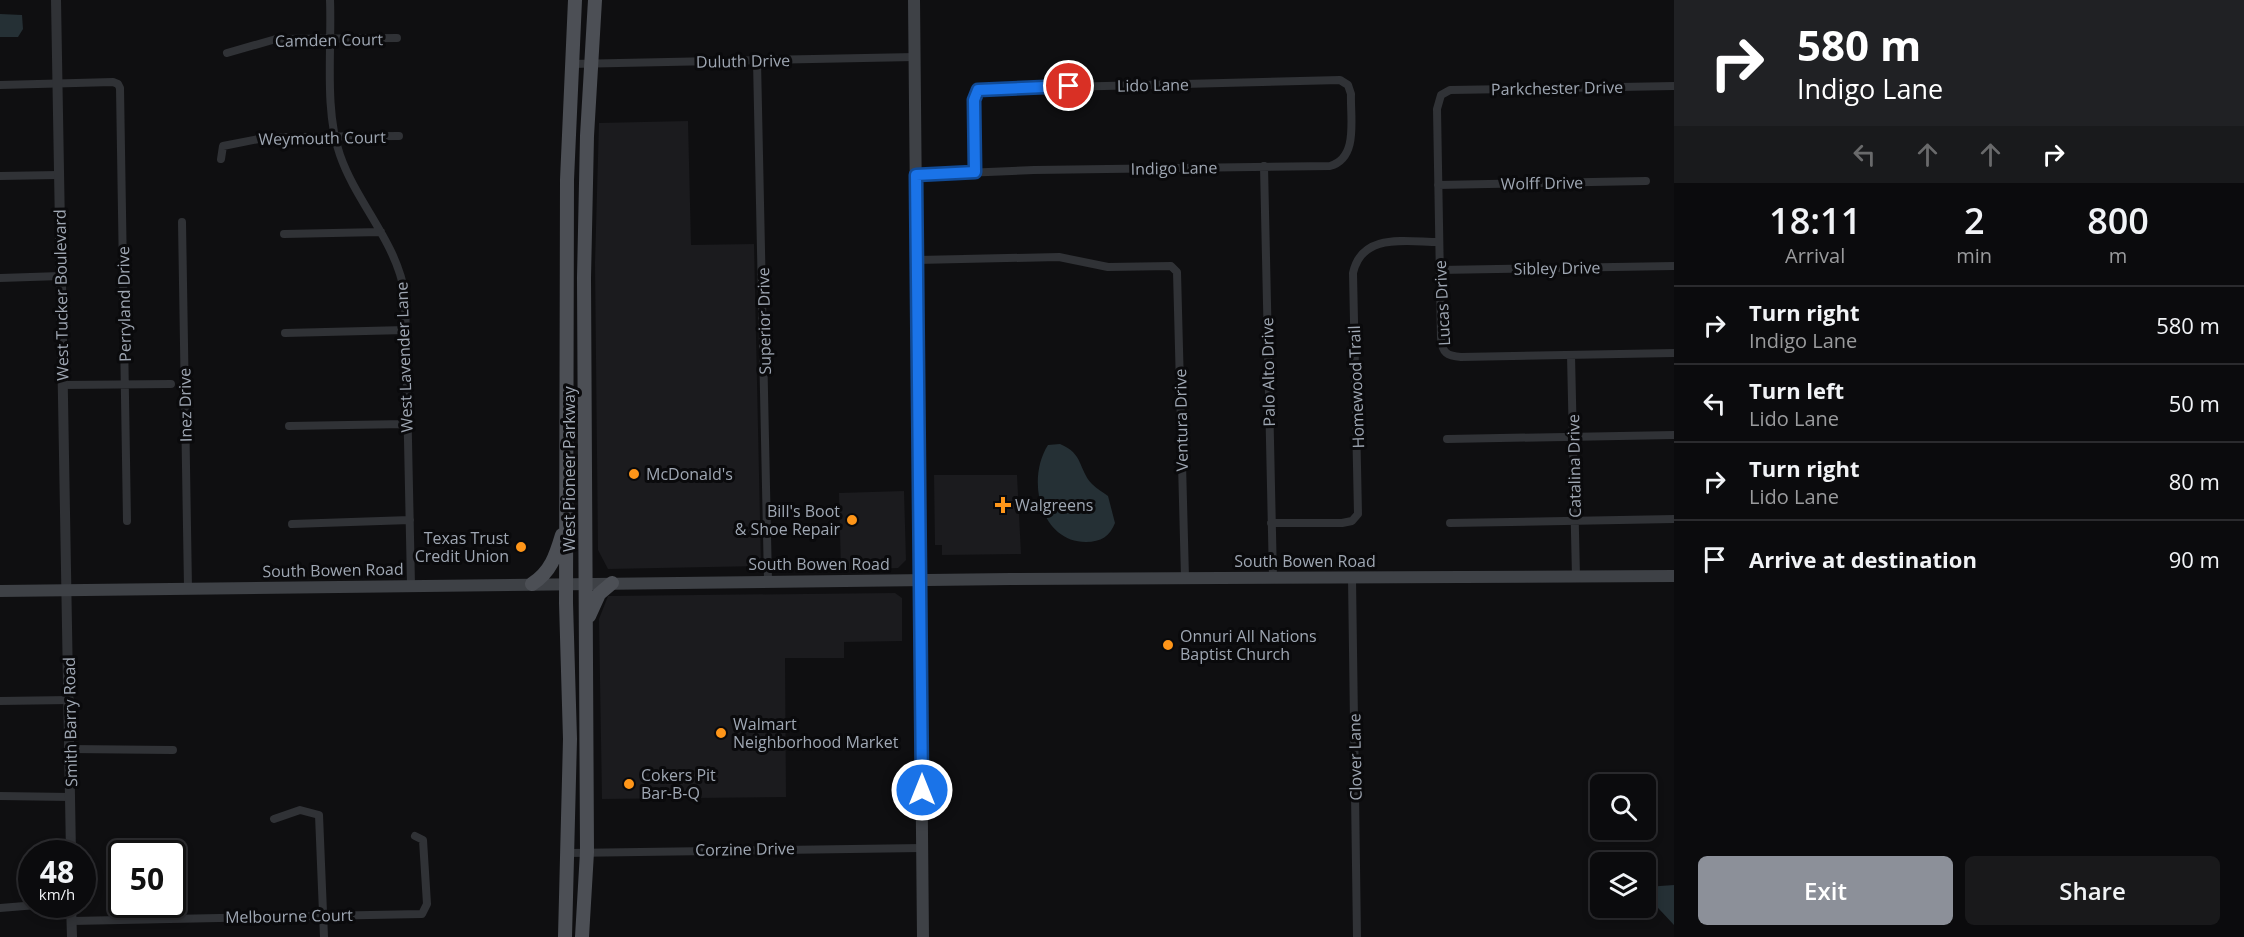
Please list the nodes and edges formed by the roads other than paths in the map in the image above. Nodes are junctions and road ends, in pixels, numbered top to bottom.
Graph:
1 (56, 0) edge
2 (330, 0) edge
3 (575, 0) edge
4 (595, 0) edge
5 (914, 0) edge
6 (397, 38) dead end
7 (331, 39) junction
8 (227, 53) dead end
9 (915, 57) junction
10 (757, 61) junction
11 (591, 63) junction
12 (571, 64) junction
13 (1340, 80) joint
14 (57, 84) junction
15 (0, 85) edge
16 (1674, 86) edge
17 (1441, 95) joint
18 (335, 136) junction
19 (399, 136) dead end
20 (222, 159) dead end
21 (1264, 166) junction
22 (975, 172) junction
23 (58, 175) junction
24 (916, 175) junction
25 (0, 176) edge
26 (1646, 181) dead end
27 (1438, 185) junction
28 (182, 222) dead end
29 (381, 232) junction
30 (284, 234) dead end
31 (1439, 242) junction
32 (917, 260) junction
33 (1674, 266) edge
34 (1439, 270) junction
35 (60, 276) junction
36 (0, 278) edge
37 (406, 330) junction
38 (285, 333) dead end
39 (1674, 353) edge
40 (1571, 355) junction
41 (567, 367) junction
42 (585, 370) junction
43 (125, 384) junction
44 (171, 384) dead end
45 (63, 385) junction
46 (406, 424) junction
47 (289, 426) dead end
48 (1674, 435) edge
49 (1573, 437) junction
50 (1448, 439) dead end
51 (567, 518) junction
52 (1674, 519) edge
53 (410, 520) junction
54 (127, 521) dead end
55 (1575, 521) junction
56 (1270, 523) junction
57 (1450, 523) dead end
58 (292, 524) dead end
59 (1674, 576) edge
60 (1576, 577) junction
61 (1185, 578) junction
62 (1273, 578) junction
63 (1352, 578) junction
64 (920, 580) junction
65 (768, 581) junction
66 (566, 583) junction
67 (587, 583) junction
68 (612, 583) junction
69 (532, 584) junction
70 (411, 585) junction
71 (188, 588) junction
72 (66, 590) junction
73 (0, 591) edge
74 (586, 627) junction
75 (70, 700) junction
76 (0, 701) edge
77 (70, 749) junction
78 (173, 750) dead end
79 (0, 796) edge
80 (70, 797) junction
81 (274, 819) dead end
82 (416, 836) dead end
83 (71, 840) edge
84 (922, 848) junction
85 (569, 852) junction
86 (587, 852) junction
87 (18, 907) edge
88 (0, 908) edge
89 (324, 916) junction
90 (72, 921) joint
91 (72, 937) edge
92 (324, 937) edge
93 (565, 937) edge
94 (582, 937) edge
95 (923, 937) edge
96 (1357, 937) edge

1 - 14 street, West Tucker Boulevard
2 - 7 street, West Lavender Lane
3 - 12 main road, West Pioneer Parkway
4 - 11 main road, West Pioneer Parkway
5 - 9 main road
6 - 7 street, Camden Court
7 - 8 street, Camden Court
7 - 18 street, West Lavender Lane
9 - 10 street, Duluth Drive
9 - 24 main road
10 - 11 street, Duluth Drive
10 - 65 street, Superior Drive
11 - 12 street, Duluth Drive
11 - 42 main road, West Pioneer Parkway
12 - 41 main road, West Pioneer Parkway
13 - 21 street, Indigo Lane
13 - 22 street, Lido Lane
14 - 15 street
14 - 23 street, West Tucker Boulevard
14 - 43 street, Perryland Drive
16 - 17 street, Parkchester Drive
17 - 27 street, Lucas Drive
18 - 19 street, Weymouth Court
18 - 20 street, Weymouth Court
18 - 29 street, West Lavender Lane
21 - 22 street, Indigo Lane
21 - 56 street, Palo Alto Drive
22 - 24 street, Indigo Lane
23 - 25 street
23 - 35 street, West Tucker Boulevard
24 - 32 main road
26 - 27 street, Wolff Drive
27 - 31 street, Lucas Drive
28 - 71 street, Inez Drive
29 - 30 street
29 - 37 street, West Lavender Lane
31 - 34 street, Lucas Drive
31 - 56 street, Homewood Trail
32 - 61 street, Ventura Drive
32 - 64 main road
33 - 34 street, Sibley Drive
34 - 40 street, Lucas Drive
35 - 36 street
35 - 45 street, West Tucker Boulevard
37 - 38 street
37 - 46 street, West Lavender Lane
39 - 40 street, Lucas Drive
40 - 49 street, Catalina Drive
41 - 42 main road
41 - 51 main road, West Pioneer Parkway
42 - 67 main road, West Pioneer Parkway
43 - 44 street
43 - 45 street
43 - 54 street, Perryland Drive
45 - 72 street, West Tucker Boulevard
46 - 47 street
46 - 53 street, West Lavender Lane
48 - 49 street
49 - 50 street
49 - 55 street, Catalina Drive
51 - 66 main road, West Pioneer Parkway
51 - 69 main road
52 - 55 street
53 - 58 street
53 - 70 street, West Lavender Lane
55 - 57 street
55 - 60 street, Catalina Drive
56 - 62 street, Palo Alto Drive
59 - 60 main road, South Bowen Road
60 - 63 main road, South Bowen Road
61 - 62 main road, South Bowen Road
61 - 64 main road, South Bowen Road
62 - 63 main road, South Bowen Road
63 - 96 street, Clover Lane
64 - 65 main road, South Bowen Road
64 - 84 main road
65 - 68 main road, South Bowen Road
66 - 67 main road, South Bowen Road
66 - 69 main road, South Bowen Road
66 - 85 main road, West Pioneer Parkway
67 - 68 main road, South Bowen Road
67 - 74 main road, West Pioneer Parkway
68 - 74 main road
69 - 70 main road, South Bowen Road
70 - 71 main road, South Bowen Road
71 - 72 main road, South Bowen Road
72 - 73 main road, South Bowen Road
72 - 75 street, Smith Barry Road
74 - 86 main road, West Pioneer Parkway
75 - 76 street
75 - 77 street, Smith Barry Road
77 - 78 street
77 - 80 street, Smith Barry Road
79 - 80 street
80 - 83 street, Smith Barry Road
81 - 89 street
82 - 89 street, Melbourne Court
84 - 86 street, Corzine Drive
84 - 95 main road
85 - 86 street, Corzine Drive
85 - 93 main road, West Pioneer Parkway
86 - 94 main road, West Pioneer Parkway
87 - 88 street
89 - 90 street, Melbourne Court
89 - 92 street
90 - 91 street

